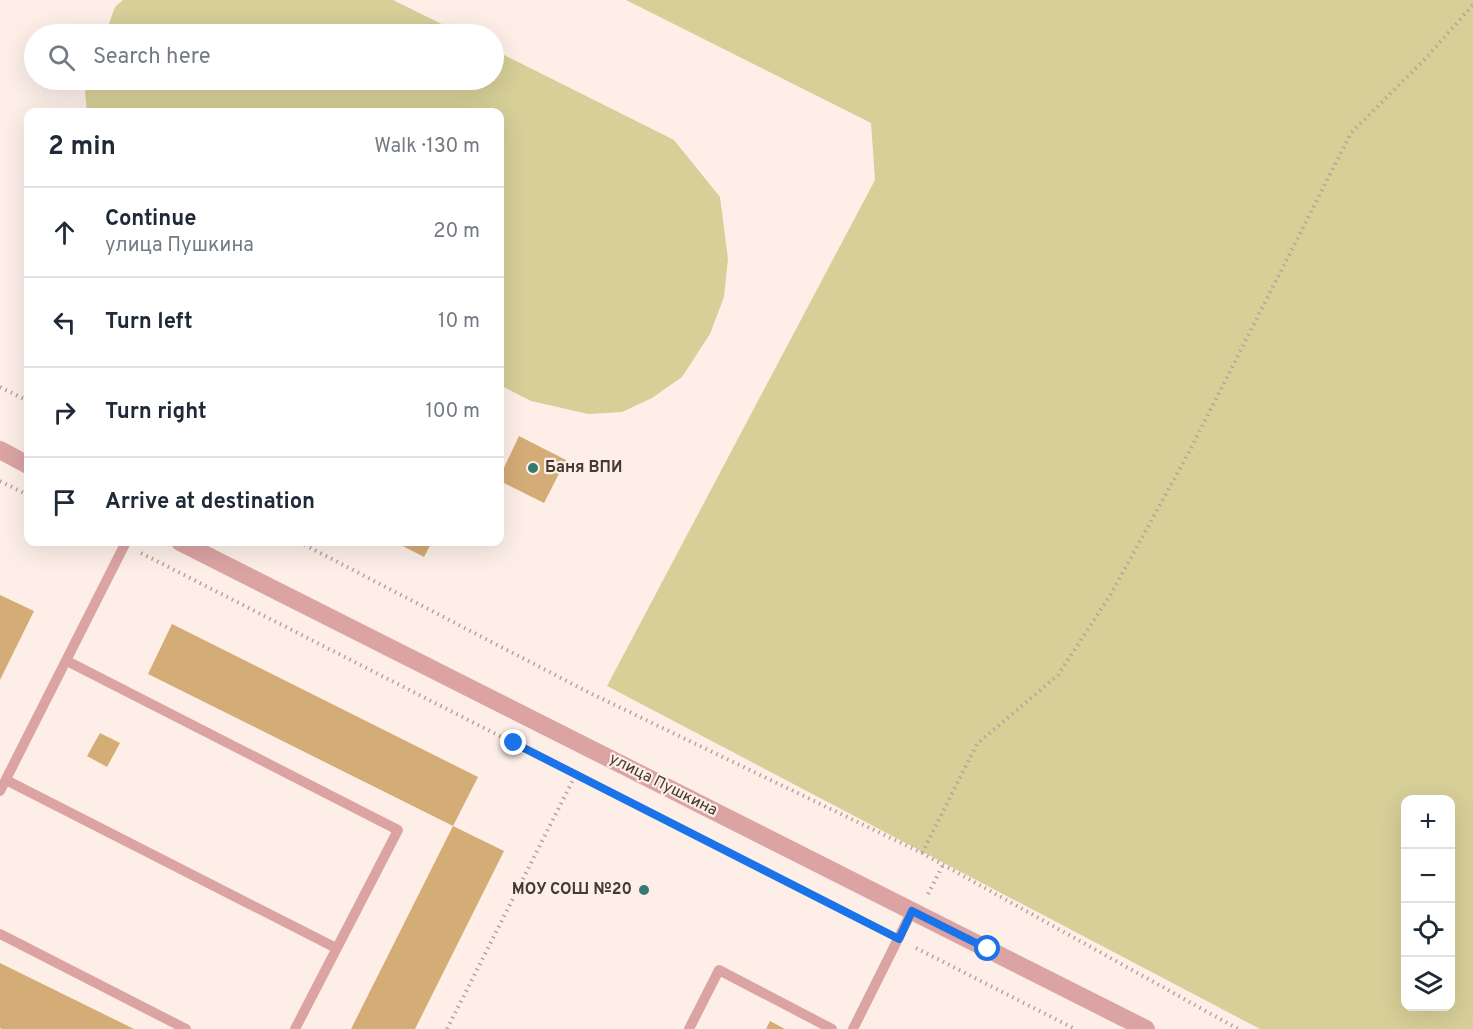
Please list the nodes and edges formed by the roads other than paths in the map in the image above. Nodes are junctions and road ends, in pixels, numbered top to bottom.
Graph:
1 (0, 450) edge
2 (24, 463) edge
3 (124, 546) edge
4 (188, 546) edge
5 (67, 661) junction
6 (6, 780) junction
7 (0, 791) edge
8 (918, 907) junction
9 (0, 934) edge
10 (336, 948) junction
11 (186, 1029) edge
12 (295, 1029) edge
13 (689, 1029) edge
14 (832, 1029) edge
15 (853, 1029) edge
16 (1146, 1029) edge

1 - 2 street
3 - 5 lane
4 - 8 street, улица Пушкина
5 - 6 lane
5 - 10 lane
6 - 7 lane
6 - 10 lane
8 - 15 lane
8 - 16 street, улица Пушкина
9 - 11 lane
10 - 12 lane
13 - 14 lane

